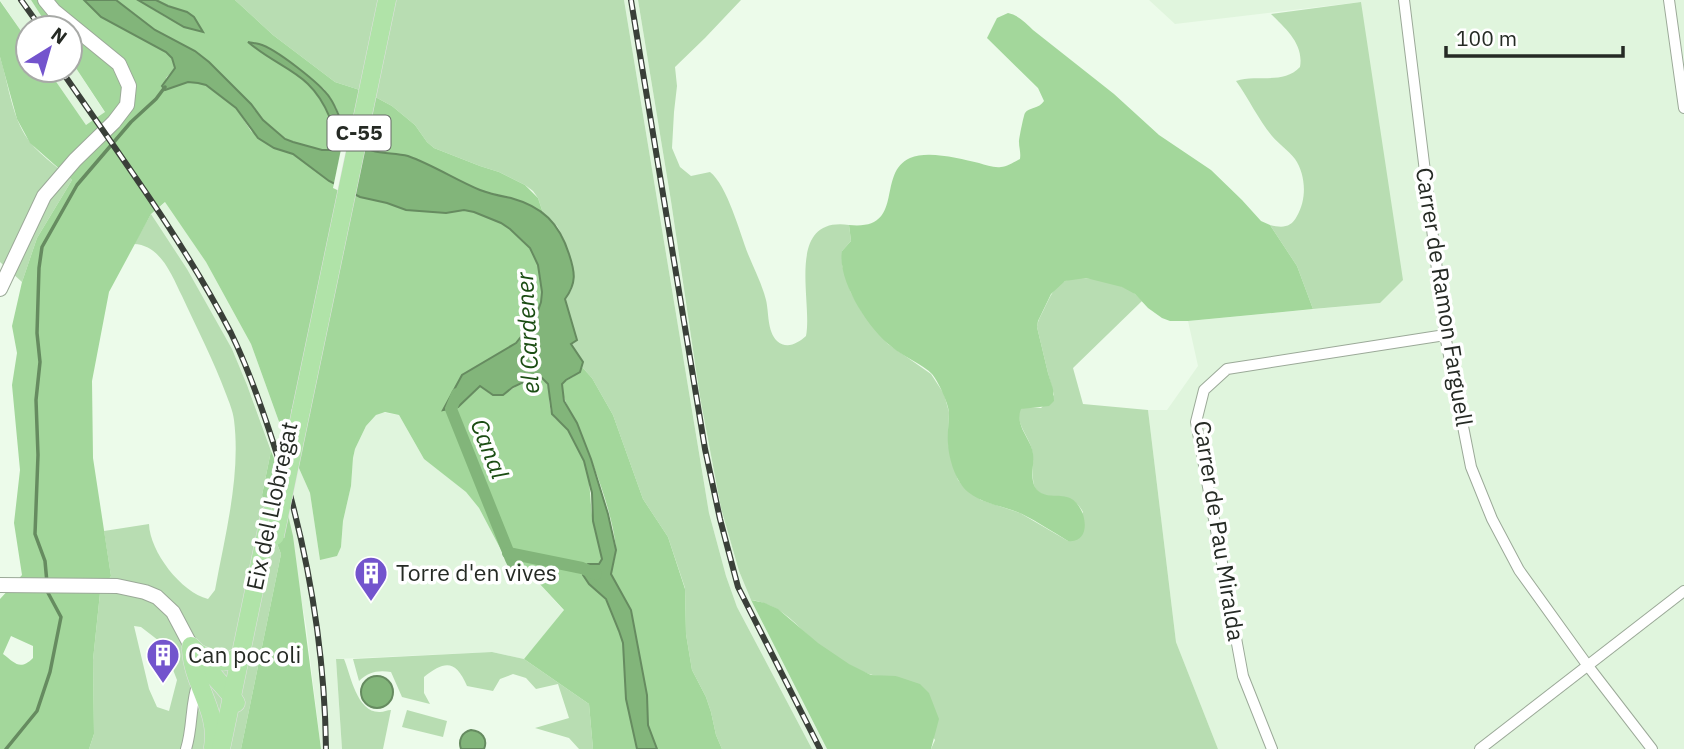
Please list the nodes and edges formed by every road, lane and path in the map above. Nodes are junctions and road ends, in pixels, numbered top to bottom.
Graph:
1 (45, 0) edge
2 (379, 0) edge
3 (387, 0) edge
4 (1404, 0) edge
5 (1669, 0) edge
6 (1684, 108) edge
7 (328, 265) junction
8 (0, 289) edge
9 (1445, 335) junction
10 (298, 405) junction
11 (0, 585) edge
12 (1684, 592) edge
13 (196, 650) junction
14 (246, 654) junction
15 (1588, 666) junction
16 (200, 686) junction
17 (232, 697) junction
18 (186, 749) edge
19 (213, 749) edge
20 (221, 749) edge
21 (226, 749) edge
22 (233, 749) edge
23 (1272, 749) edge
24 (1480, 749) edge
25 (1652, 749) edge

1 - 8 street
2 - 7 highway, C-55
3 - 7 highway, C-55
4 - 9 street, Carrer de Ramon Farguell
5 - 6 street
7 - 10 highway, Eix del Llobregat / C-55
9 - 15 street, Carrer de Ramon Farguell
9 - 23 street, Carrer de Pau Miralda
10 - 14 highway, Eix del Llobregat / C-55
10 - 14 highway, Eix del Llobregat / C-55, bridge
11 - 13 street
12 - 15 street
13 - 14 highway
13 - 16 highway
13 - 17 highway
14 - 17 highway
14 - 22 highway, Eix del Llobregat / C-55
15 - 24 street
15 - 25 street, Carrer de Ramon Farguell
16 - 17 highway
16 - 18 street
16 - 19 highway
17 - 20 highway
17 - 21 highway

